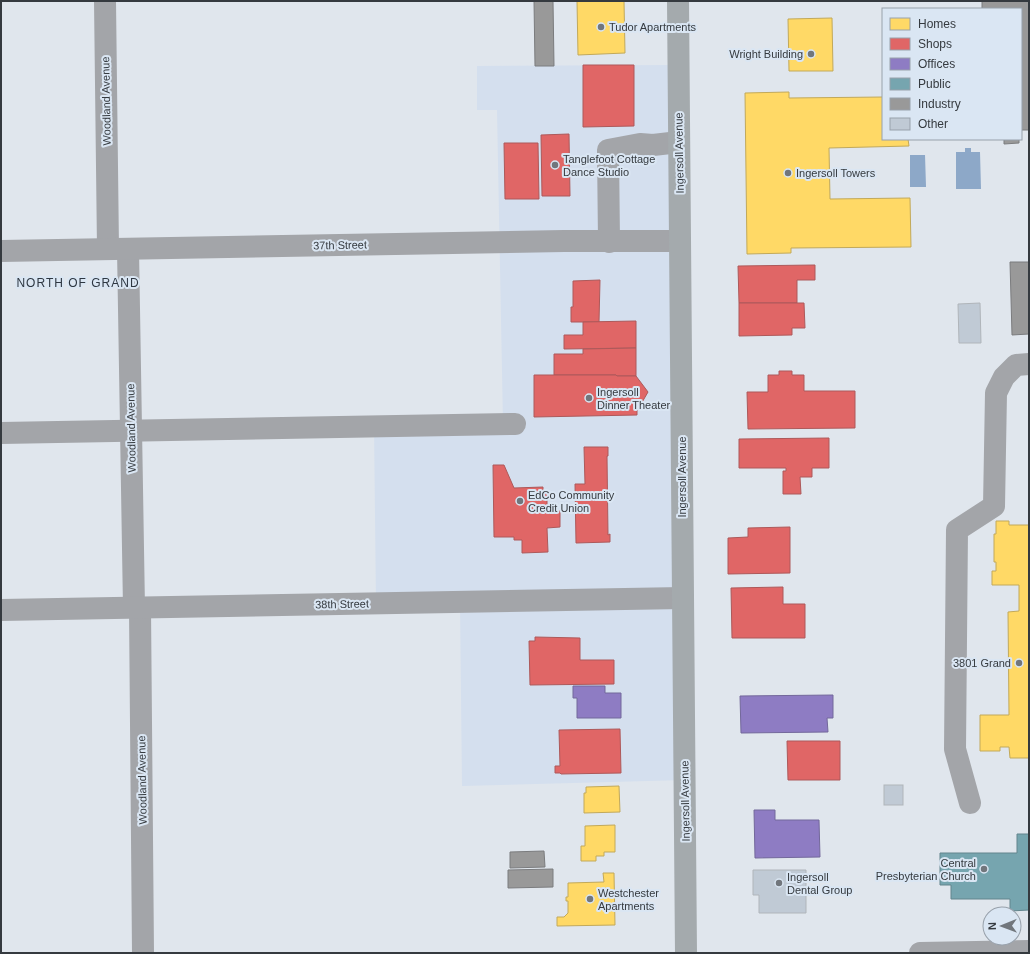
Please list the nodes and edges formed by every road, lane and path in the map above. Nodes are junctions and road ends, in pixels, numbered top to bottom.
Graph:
1 (105, 1) edge
2 (678, 1) edge
3 (679, 142) junction
4 (680, 241) junction
5 (609, 242) junction
6 (118, 249) junction
7 (1, 251) edge
8 (1029, 364) edge
9 (515, 424) dead end
10 (131, 431) junction
11 (1, 433) edge
12 (683, 598) junction
13 (137, 608) junction
14 (1, 610) edge
15 (970, 803) dead end
16 (1029, 951) edge
17 (144, 953) edge
18 (686, 953) edge
19 (920, 953) edge

1 - 6 street, Woodland Avenue
2 - 3 main road, Ingersoll Avenue
3 - 4 main road, Ingersoll Avenue
3 - 5 street
4 - 5 street, 37th Street
4 - 12 main road, Ingersoll Avenue
5 - 6 street, 37th Street
6 - 7 street, 37th Street
6 - 10 street, Woodland Avenue
8 - 15 street
9 - 10 street
10 - 11 street
10 - 13 street, Woodland Avenue
12 - 13 street, 38th Street
12 - 18 main road, Ingersoll Avenue
13 - 14 street, 38th Street
13 - 17 street, Woodland Avenue
16 - 19 street

